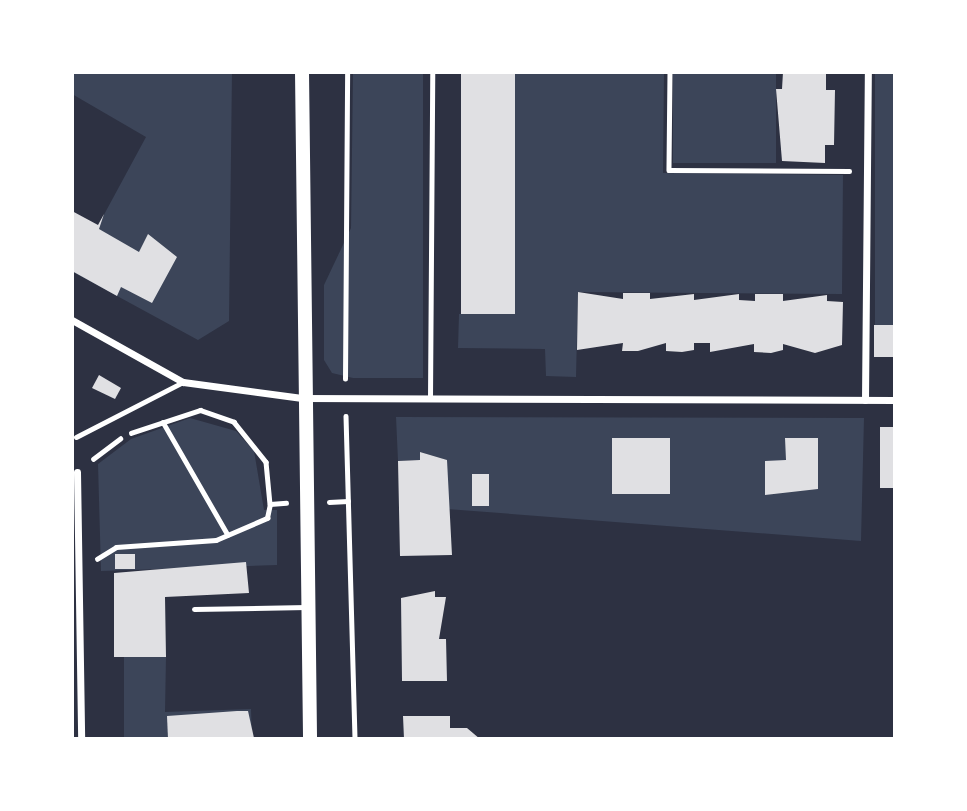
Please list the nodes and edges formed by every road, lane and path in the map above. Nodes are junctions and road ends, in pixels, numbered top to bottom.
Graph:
1 (302, 72) edge
2 (432, 72) edge
3 (670, 72) edge
4 (868, 72) edge
5 (867, 171) junction
6 (72, 320) edge
7 (183, 382) junction
8 (302, 398) junction
9 (429, 398) junction
10 (865, 400) junction
11 (895, 400) edge
12 (163, 422) junction
13 (76, 437) dead end
14 (93, 468) dead end
15 (77, 472) dead end
16 (348, 501) dead end
17 (304, 503) junction
18 (270, 504) junction
19 (228, 535) junction
20 (96, 548) dead end
21 (96, 560) junction
22 (96, 572) dead end
23 (307, 607) junction
24 (194, 609) dead end
25 (76, 680) edge
26 (81, 739) edge
27 (310, 739) edge

1 - 8 main road
2 - 9 lane
3 - 5 path
4 - 5 street
5 - 10 street
6 - 7 street
7 - 8 street
7 - 13 lane
8 - 9 street
8 - 17 main road
9 - 10 street
10 - 11 street
12 - 14 path
12 - 18 path
12 - 19 path
15 - 25 street
16 - 17 path
17 - 18 path
17 - 23 main road
18 - 19 path
19 - 21 path
20 - 21 path
21 - 22 path
23 - 24 lane
23 - 27 main road
25 - 26 street

